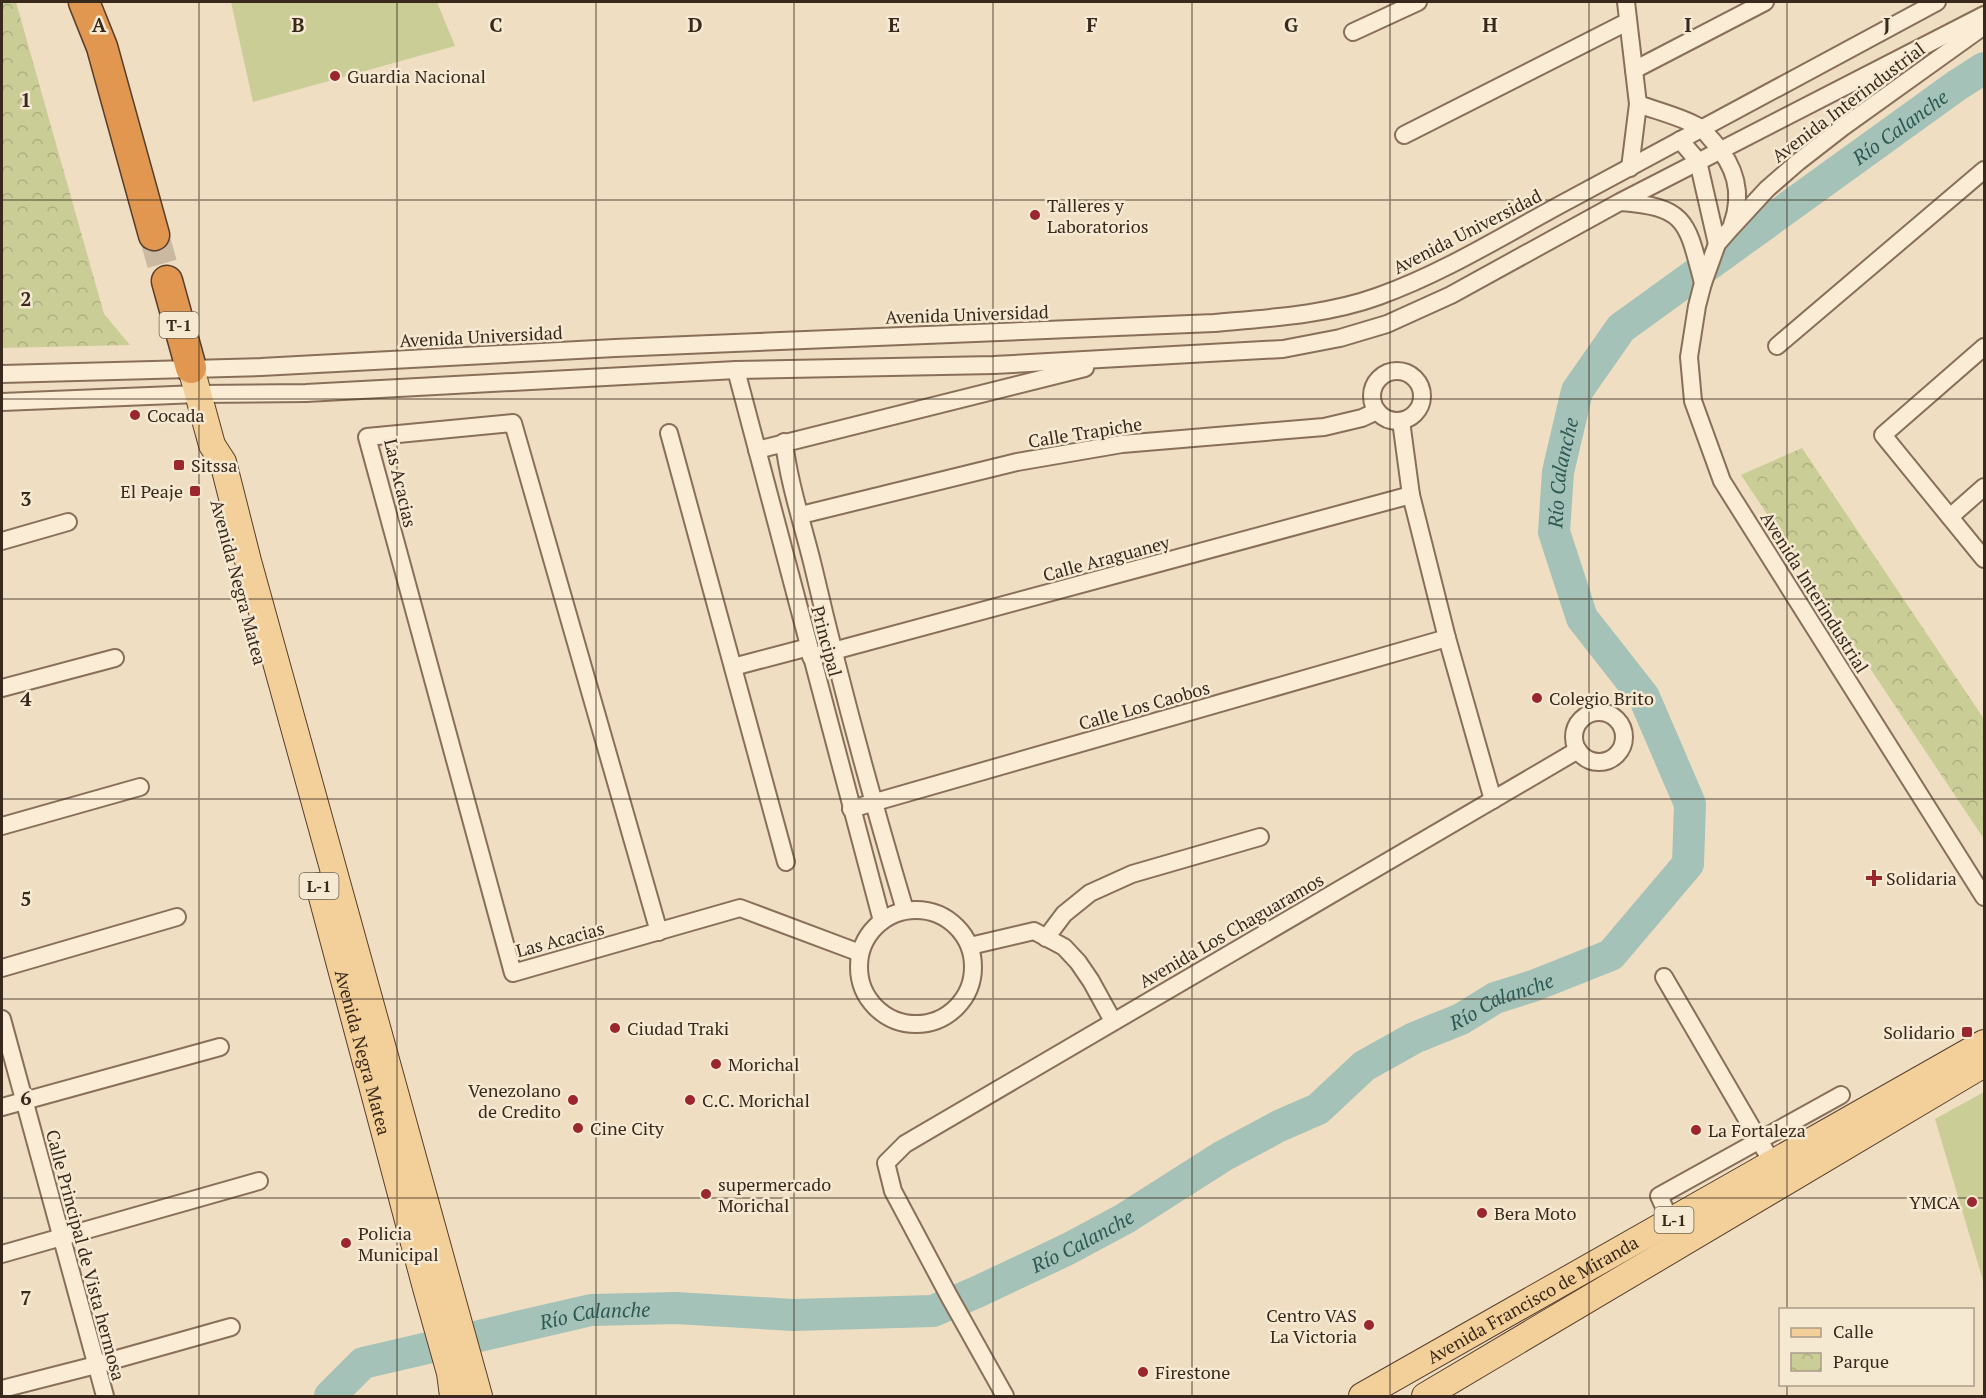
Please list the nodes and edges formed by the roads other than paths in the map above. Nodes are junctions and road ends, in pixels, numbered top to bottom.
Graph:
1 (84, 2) edge
2 (93, 2) edge
3 (1418, 2) edge
4 (1626, 2) edge
5 (1765, 2) edge
6 (1937, 2) edge
7 (1984, 15) edge
8 (1627, 22) junction
9 (1984, 26) edge
10 (1353, 32) dead end
11 (98, 35) junction
12 (1634, 70) junction
13 (1638, 104) junction
14 (1701, 127) junction
15 (1404, 135) dead end
16 (1680, 140) junction
17 (1721, 150) junction
18 (1698, 161) junction
19 (1630, 168) junction
20 (1984, 170) edge
21 (1620, 202) junction
22 (1731, 228) junction
23 (154, 235) tunnel mouth
24 (1717, 244) junction
25 (167, 281) tunnel mouth
26 (1703, 283) junction
27 (1777, 346) dead end
28 (1984, 347) edge
29 (615, 348) junction
30 (1124, 358) junction
31 (736, 370) junction
32 (2, 374) edge
33 (626, 376) junction
34 (194, 381) junction
35 (2, 402) edge
36 (1377, 411) junction
37 (1401, 420) junction
38 (669, 433) dead end
39 (784, 441) junction
40 (757, 450) junction
41 (1984, 487) edge
42 (1411, 495) junction
43 (801, 515) junction
44 (1950, 517) junction
45 (68, 522) dead end
46 (2, 541) edge
47 (1984, 559) edge
48 (1447, 638) junction
49 (810, 652) junction
50 (833, 652) junction
51 (114, 658) dead end
52 (733, 667) junction
53 (2, 688) edge
54 (1578, 750) dead end
55 (140, 787) dead end
56 (1493, 800) junction
57 (873, 803) junction
58 (851, 809) junction
59 (2, 826) edge
60 (1260, 837) dead end
61 (786, 862) dead end
62 (1984, 897) edge
63 (905, 910) junction
64 (177, 916) dead end
65 (882, 921) junction
66 (658, 932) junction
67 (1046, 938) junction
68 (970, 946) junction
69 (860, 953) junction
70 (2, 968) edge
71 (1664, 977) dead end
72 (2, 1019) edge
73 (1113, 1021) junction
74 (1984, 1042) edge
75 (220, 1047) dead end
76 (1984, 1065) edge
77 (1841, 1095) dead end
78 (24, 1100) junction
79 (2, 1107) edge
80 (1759, 1139) junction
81 (1773, 1164) junction
82 (259, 1181) dead end
83 (1671, 1222) junction
84 (61, 1237) junction
85 (2, 1254) edge
86 (231, 1327) dead end
87 (96, 1365) junction
88 (458, 1379) edge
89 (2, 1389) edge
90 (105, 1396) edge
91 (479, 1396) edge
92 (1005, 1396) edge
93 (1362, 1396) edge
94 (1425, 1396) edge

1 - 11 highway
2 - 11 highway
3 - 10 street
4 - 8 street
5 - 12 street
6 - 14 street, Avenida Universidad
7 - 17 street
8 - 12 street
8 - 15 street
9 - 22 street, Avenida Interindustrial
11 - 23 highway
12 - 13 street
13 - 14 street
13 - 19 street
14 - 16 street, Avenida Universidad
14 - 17 street
16 - 18 street
16 - 19 street, Avenida Universidad
17 - 18 street
17 - 22 street
18 - 21 street
18 - 24 street
19 - 29 street, Avenida Universidad
20 - 27 street
21 - 26 street
21 - 30 street
22 - 24 street, Avenida Interindustrial
24 - 26 street, Avenida Interindustrial
25 - 34 highway, T-1
26 - 62 street, Avenida Interindustrial
28 - 44 street
29 - 33 street
29 - 34 street, Avenida Universidad
30 - 31 street
30 - 39 street
31 - 33 street
31 - 40 street, Principal
32 - 34 street
33 - 34 street
34 - 35 street
34 - 88 main road, Avenida Negra Matea / L-1
36 - 37 street
36 - 37 street
36 - 43 street, Calle Trapiche
37 - 42 street
38 - 52 street
39 - 40 street
39 - 43 street, Principal
40 - 49 street, Principal
41 - 44 street
42 - 48 street
42 - 50 street, Calle Araguaney
43 - 50 street, Principal
44 - 47 street
45 - 46 street
48 - 56 street
48 - 57 street, Calle Los Caobos
49 - 50 street, Calle Araguaney
49 - 52 street, Calle Araguaney
49 - 58 street, Principal
50 - 57 street, Principal
51 - 53 street
52 - 61 street
54 - 56 street, Avenida Los Chaguaramos
55 - 59 street
56 - 73 street, Avenida Los Chaguaramos
57 - 58 street, Calle Los Caobos
57 - 63 street, Principal
58 - 65 street, Principal
60 - 67 street
63 - 65 street
63 - 68 street
64 - 70 street
65 - 69 street
66 - 66 street, Las Acacias
66 - 69 street, Las Acacias
67 - 68 street
67 - 73 street
68 - 69 street
71 - 80 street
72 - 78 street, Calle Principal de Vista hermosa
73 - 92 street, Avenida Los Chaguaramos
74 - 81 main road, Avenida Francisco de Miranda / L-1
75 - 78 street
76 - 94 main road, Avenida Francisco de Miranda / L-1
77 - 80 street
78 - 79 street
78 - 84 street, Calle Principal de Vista hermosa
80 - 81 street
80 - 83 street
81 - 83 main road, Avenida Francisco de Miranda / L-1
82 - 84 street
83 - 93 main road, Avenida Francisco de Miranda / L-1
84 - 85 street
84 - 87 street, Calle Principal de Vista hermosa
86 - 87 street
87 - 89 street
87 - 90 street, Calle Principal de Vista hermosa
88 - 91 main road, Avenida Negra Matea / L-1

